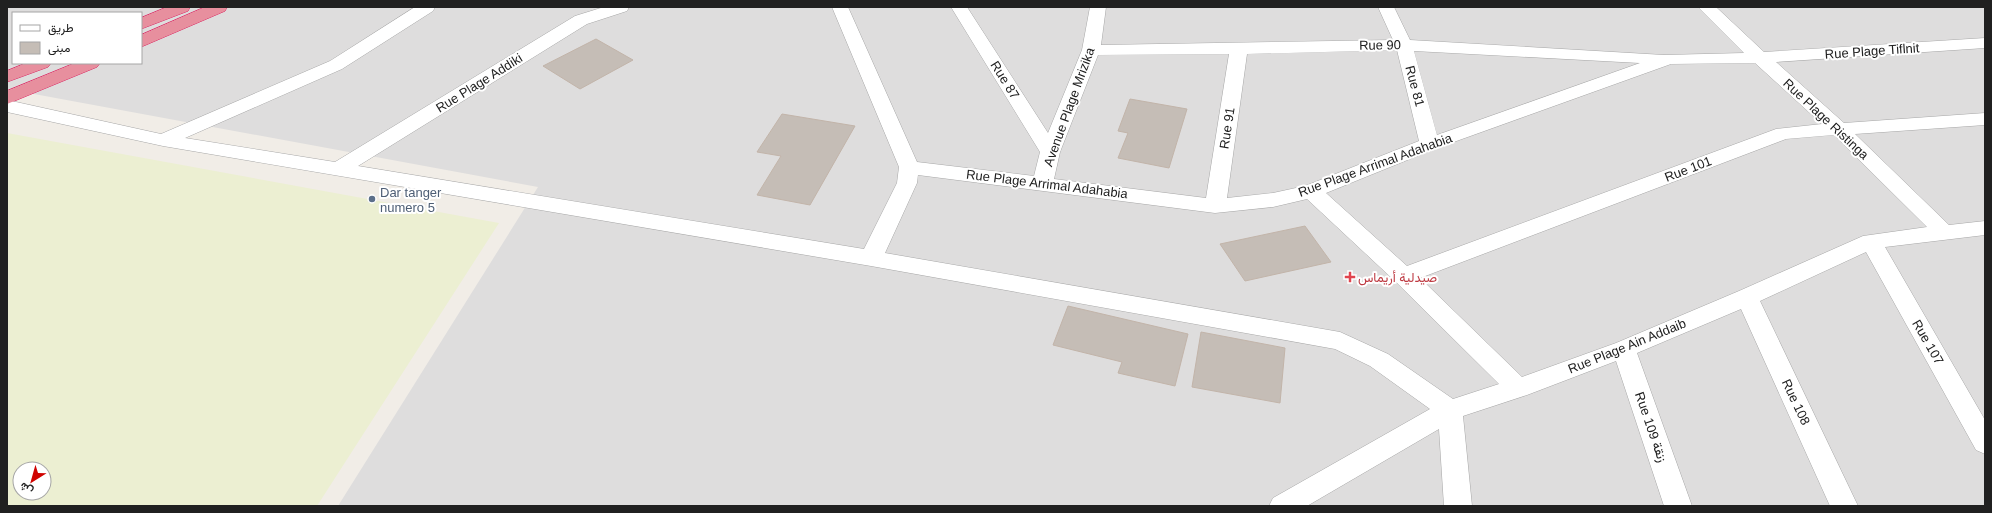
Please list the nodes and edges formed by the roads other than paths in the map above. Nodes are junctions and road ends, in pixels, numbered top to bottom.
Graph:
1 (182, 7) edge
2 (219, 7) edge
3 (427, 7) edge
4 (621, 7) edge
5 (840, 7) edge
6 (959, 7) edge
7 (1386, 7) edge
8 (1706, 7) edge
9 (1093, 10) edge
10 (142, 24) edge
11 (142, 42) edge
12 (1985, 43) edge
13 (1404, 45) junction
14 (1239, 49) junction
15 (1091, 50) junction
16 (1760, 58) junction
17 (1669, 60) junction
18 (40, 64) edge
19 (89, 64) edge
20 (7, 77) edge
21 (7, 98) edge
22 (7, 106) edge
23 (1985, 119) edge
24 (1838, 128) junction
25 (163, 140) junction
26 (1430, 144) junction
27 (1050, 152) junction
28 (909, 167) junction
29 (340, 168) junction
30 (1043, 184) junction
31 (1311, 191) junction
32 (1215, 206) junction
33 (1985, 228) edge
34 (1945, 233) junction
35 (1871, 241) junction
36 (871, 258) junction
37 (1404, 276) junction
38 (1747, 297) junction
39 (1624, 349) junction
40 (1518, 388) junction
41 (1450, 410) junction
42 (1985, 443) edge
43 (1282, 506) edge
44 (1458, 506) edge
45 (1678, 506) edge
46 (1844, 506) edge

1 - 10 highway
2 - 11 highway
3 - 25 street
4 - 29 street, Rue Plage Addiki
5 - 28 street
6 - 27 street, Rue 87
7 - 13 street, Rue 81
8 - 16 street, Rue Plage Ristinga
9 - 15 street, Avenue Plage Mrizika
12 - 16 street, Rue Plage Tiflnit
13 - 14 street, Rue 90
13 - 17 street, Rue 90
13 - 26 street, Rue 81
14 - 15 street, Rue 90
14 - 32 street, Rue 91
15 - 27 street, Avenue Plage Mrizika
16 - 17 street, Rue Plage Arrimal Adahabia
16 - 24 street, Rue Plage Ristinga
17 - 26 street, Rue Plage Arrimal Adahabia
18 - 20 highway
19 - 21 highway
22 - 25 street
23 - 24 street, Rue 101
24 - 34 street, Rue Plage Ristinga
24 - 37 street, Rue 101
25 - 29 street
26 - 31 street, Rue Plage Arrimal Adahabia
27 - 30 street, Avenue Plage Mrizika
28 - 30 street, Rue Plage Arrimal Adahabia
28 - 36 street
29 - 36 street
30 - 32 street, Rue Plage Arrimal Adahabia
31 - 32 street, Rue Plage Arrimal Adahabia
31 - 37 street
33 - 34 street, Rue Plage Ain Addaib
34 - 35 street, Rue Plage Ain Addaib
35 - 38 street, Rue Plage Ain Addaib
35 - 42 street, Rue 107
36 - 41 street
37 - 40 street
38 - 39 street, Rue Plage Ain Addaib
38 - 46 street, Rue 108
39 - 40 street, Rue Plage Ain Addaib
39 - 45 street, Rue 109 زنقة
40 - 41 street, Rue Plage Ain Addaib
41 - 43 street, Rue Plage Ain Addaib
41 - 44 street

